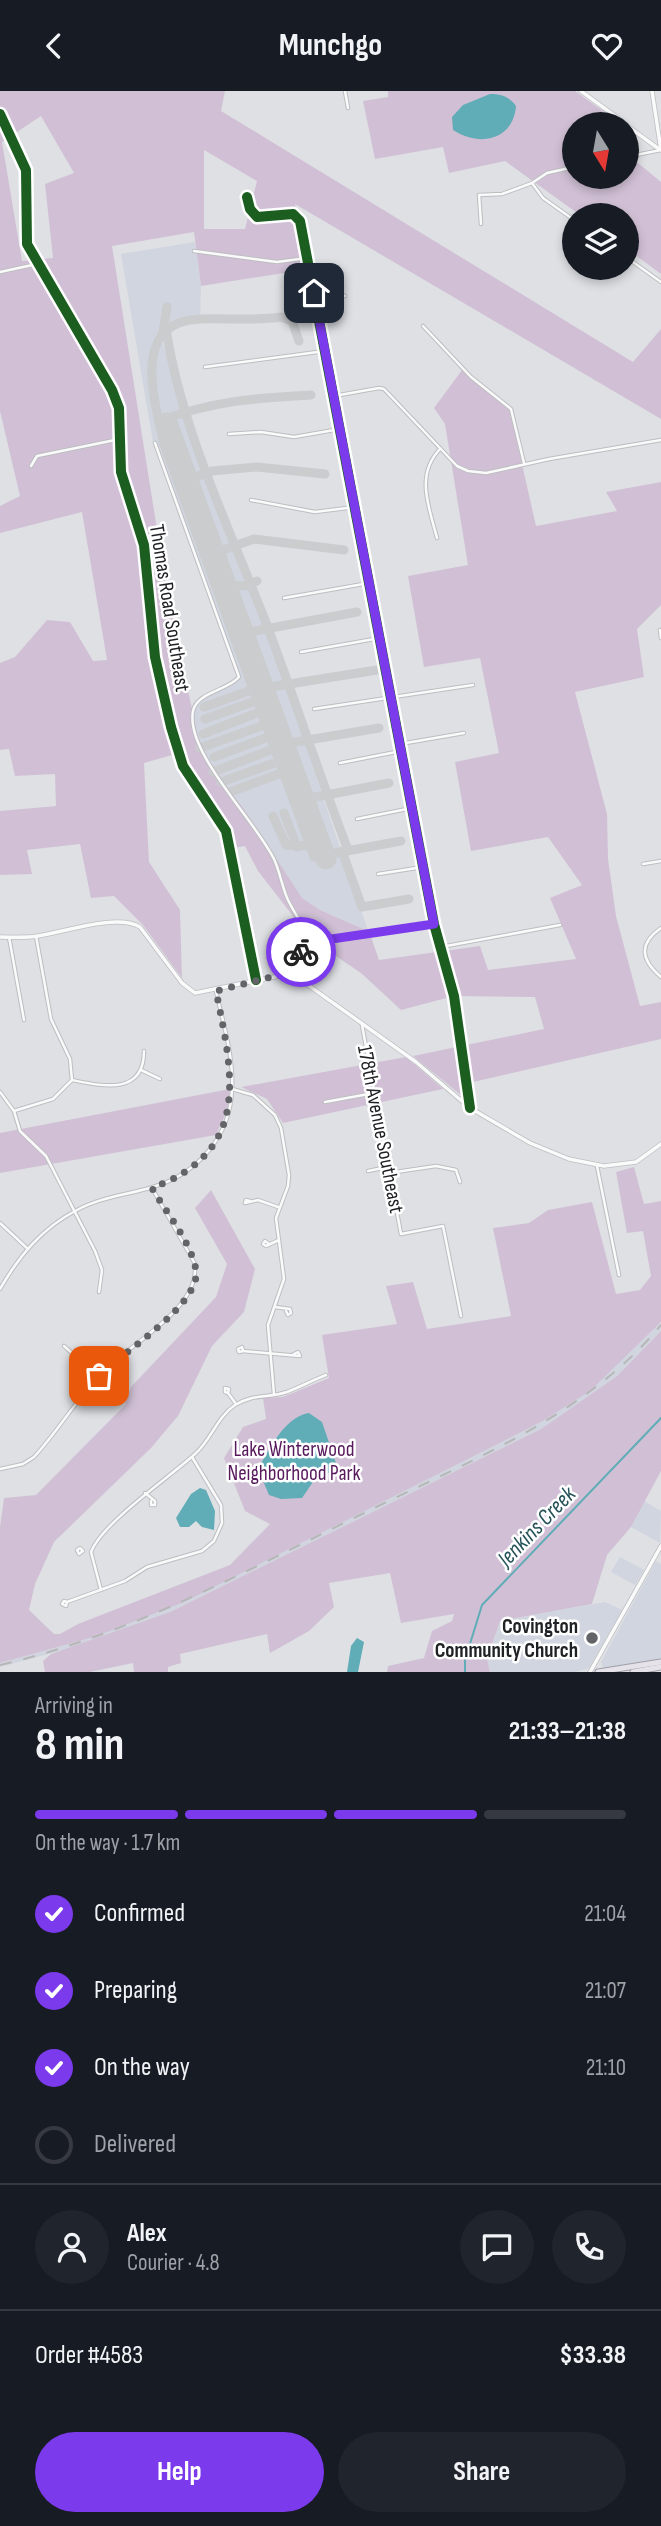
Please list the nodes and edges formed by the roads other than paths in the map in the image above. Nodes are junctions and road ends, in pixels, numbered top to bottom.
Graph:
1 (345, 91) edge
2 (581, 91) edge
3 (653, 91) edge
4 (348, 108) dead end
5 (610, 112) edge
6 (0, 114) edge
7 (639, 134) edge
8 (661, 150) edge
9 (639, 154) edge
10 (562, 170) edge
11 (532, 183) junction
12 (247, 197) dead end
13 (562, 211) edge
14 (481, 224) dead end
15 (194, 251) dead end
16 (307, 258) junction
17 (37, 264) junction
18 (639, 266) edge
19 (0, 272) edge
20 (661, 282) edge
21 (314, 293) junction
22 (345, 296) dead end
23 (423, 326) dead end
24 (325, 351) junction
25 (205, 367) dead end
26 (334, 396) junction
27 (340, 429) junction
28 (229, 434) dead end
29 (120, 439) junction
30 (661, 440) edge
31 (155, 443) dead end
32 (440, 449) junction
33 (524, 463) junction
34 (31, 466) dead end
35 (251, 500) dead end
36 (355, 507) junction
37 (437, 538) dead end
38 (369, 583) junction
39 (284, 598) dead end
40 (660, 630) edge
41 (380, 638) junction
42 (661, 638) edge
43 (301, 652) dead end
44 (473, 685) dead end
45 (391, 697) junction
46 (314, 709) dead end
47 (464, 733) dead end
48 (400, 744) junction
49 (401, 751) junction
50 (340, 763) dead end
51 (412, 808) junction
52 (357, 819) dead end
53 (661, 861) edge
54 (643, 864) dead end
55 (424, 867) junction
56 (378, 874) dead end
57 (434, 924) junction
58 (560, 925) dead end
59 (661, 928) edge
60 (36, 936) junction
61 (0, 937) edge
62 (9, 937) junction
63 (311, 942) junction
64 (441, 947) junction
65 (290, 976) junction
66 (661, 977) edge
67 (256, 980) junction
68 (216, 991) junction
69 (24, 1020) dead end
70 (362, 1025) junction
71 (144, 1051) dead end
72 (141, 1070) junction
73 (160, 1079) dead end
74 (72, 1080) junction
75 (232, 1089) junction
76 (0, 1092) edge
77 (374, 1093) junction
78 (325, 1102) dead end
79 (470, 1108) junction
80 (13, 1111) junction
81 (661, 1144) edge
82 (597, 1166) junction
83 (388, 1167) junction
84 (368, 1171) dead end
85 (389, 1173) junction
86 (460, 1182) dead end
87 (152, 1188) junction
88 (250, 1201) dead end
89 (278, 1207) junction
90 (74, 1212) junction
91 (0, 1223) edge
92 (279, 1240) junction
93 (268, 1243) dead end
94 (28, 1249) junction
95 (619, 1275) dead end
96 (0, 1289) edge
97 (99, 1292) dead end
98 (275, 1307) junction
99 (286, 1311) dead end
100 (461, 1316) dead end
101 (64, 1346) dead end
102 (243, 1351) dead end
103 (270, 1354) junction
104 (294, 1354) dead end
105 (326, 1375) dead end
106 (99, 1376) junction
107 (228, 1393) dead end
108 (274, 1394) junction
109 (236, 1404) junction
110 (192, 1457) junction
111 (0, 1469) edge
112 (145, 1493) junction
113 (151, 1501) dead end
114 (661, 1546) edge
115 (83, 1551) dead end
116 (91, 1552) junction
117 (101, 1590) junction
118 (67, 1602) dead end
119 (597, 1659) junction
120 (661, 1662) edge
121 (656, 1669) edge
122 (590, 1672) edge
123 (600, 1672) edge
124 (634, 1672) edge

1 - 4 street
2 - 5 street
3 - 8 street
6 - 17 street, Thomas Road Southeast
7 - 8 street
8 - 9 street
10 - 11 street
11 - 13 street
11 - 14 street
12 - 16 street
15 - 16 street
16 - 21 street
17 - 19 street
17 - 29 street, Thomas Road Southeast
18 - 20 street
21 - 22 street
21 - 24 street
23 - 33 street
24 - 25 street
24 - 26 street
26 - 27 street
26 - 32 street
27 - 28 street
27 - 36 street
29 - 34 street
29 - 67 street, Thomas Road Southeast
30 - 33 street
31 - 63 street
32 - 33 street
32 - 37 street
35 - 36 street
36 - 38 street
38 - 39 street
38 - 41 street
40 - 42 street
41 - 43 street
41 - 45 street
44 - 45 street
45 - 46 street
45 - 48 street
47 - 48 street
48 - 49 street
49 - 50 street
49 - 51 street
51 - 52 street
51 - 55 street
53 - 54 street
55 - 56 street
55 - 57 street
57 - 63 street
57 - 64 street
58 - 64 street
59 - 66 street
60 - 62 street
60 - 68 street
60 - 74 street
61 - 62 street
62 - 69 street
63 - 65 street
64 - 79 street
65 - 67 street
65 - 70 street
67 - 68 street
68 - 75 street
70 - 77 street, 178th Avenue Southeast
70 - 79 street
71 - 72 street
72 - 73 street
72 - 74 street
74 - 80 street
75 - 87 street
75 - 89 street
76 - 80 street
77 - 78 street
77 - 83 street, 178th Avenue Southeast
79 - 82 street
80 - 90 street
81 - 82 street
82 - 95 street
83 - 84 street
83 - 85 street, 178th Avenue Southeast
85 - 86 street
85 - 100 street, 178th Avenue Southeast
87 - 90 street
87 - 106 street
88 - 89 street
89 - 92 street
90 - 94 street
90 - 97 street
91 - 94 street
92 - 93 street
92 - 98 street
94 - 96 street
98 - 99 street
98 - 103 street
101 - 106 street
102 - 103 street
103 - 104 street
103 - 108 street
105 - 108 street
106 - 111 street
107 - 109 street
108 - 109 street
109 - 110 street
110 - 112 street
110 - 117 street
112 - 113 street
112 - 116 street
114 - 119 street
115 - 116 street
116 - 117 street
117 - 118 street
119 - 122 street
119 - 123 street
120 - 123 main road
121 - 124 main road

